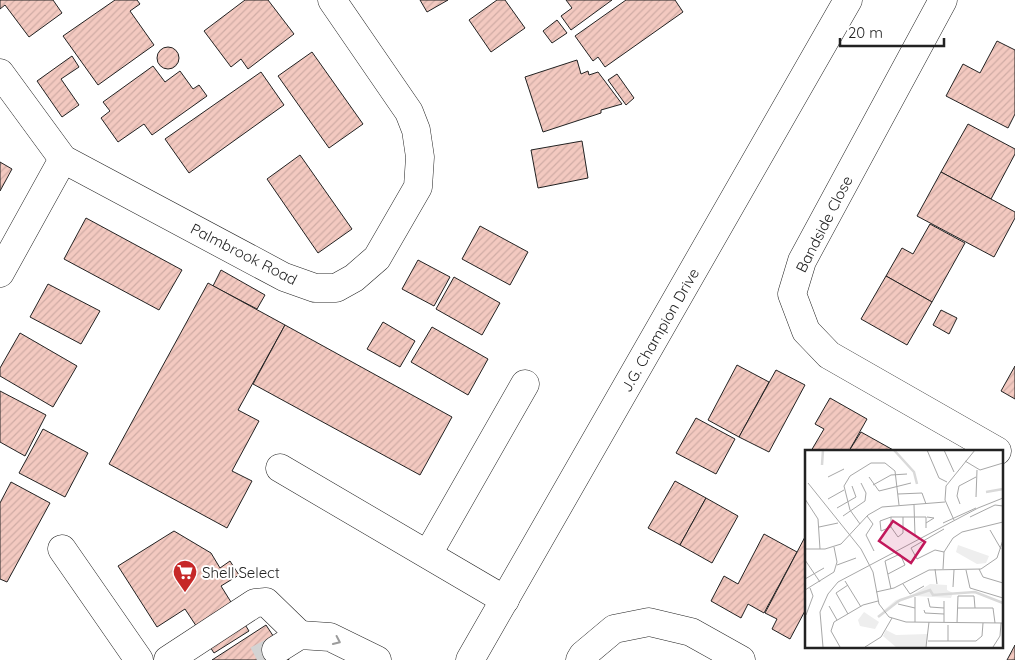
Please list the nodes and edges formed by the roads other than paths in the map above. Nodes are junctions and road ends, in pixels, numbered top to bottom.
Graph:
1 (332, 0) edge
2 (848, 0) edge
3 (943, 0) edge
4 (0, 73) edge
5 (63, 159) junction
6 (0, 273) edge
7 (525, 384) dead end
8 (995, 450) edge
9 (1002, 455) edge
10 (1015, 462) edge
11 (280, 468) dead end
12 (62, 549) dead end
13 (428, 554) junction
14 (505, 600) junction
15 (300, 635) junction
16 (276, 650) tunnel mouth
17 (139, 660) edge
18 (168, 660) edge
19 (377, 660) edge
20 (470, 660) edge
21 (580, 660) edge
22 (741, 660) edge

1 - 5 street, Palmbrook Road
2 - 14 street, J.G. Champion Drive
3 - 8 street, Bandside Close
4 - 5 street
5 - 6 street
7 - 13 street
9 - 10 street
11 - 13 street
12 - 17 street
13 - 14 street
14 - 20 street, J.G. Champion Drive
15 - 16 street
15 - 18 street
15 -> 19 street
21 - 22 street

